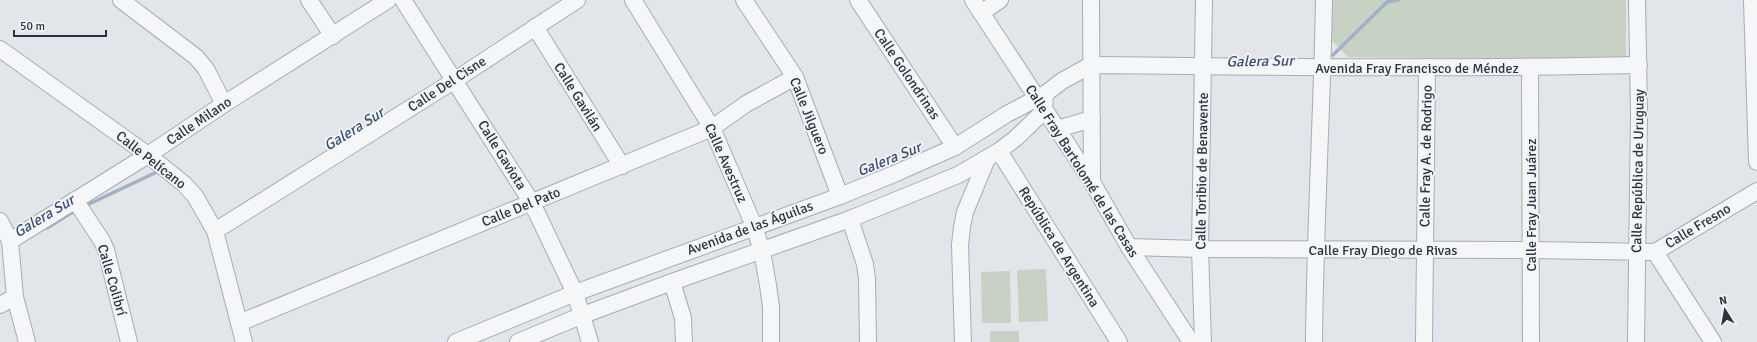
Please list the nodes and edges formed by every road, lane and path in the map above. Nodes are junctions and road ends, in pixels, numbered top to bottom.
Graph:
1 (121, 0) edge
2 (309, 0) edge
3 (388, 0) edge
4 (403, 0) edge
5 (577, 0) edge
6 (633, 0) edge
7 (744, 0) edge
8 (858, 0) edge
9 (1000, 0) edge
10 (1091, 0) edge
11 (1204, 0) edge
12 (1324, 0) edge
13 (1637, 0) edge
14 (1752, 0) edge
15 (977, 6) edge
16 (535, 27) junction
17 (333, 36) junction
18 (0, 49) edge
19 (1091, 65) junction
20 (1639, 65) junction
21 (1204, 67) junction
22 (1426, 67) junction
23 (1530, 68) junction
24 (1323, 69) junction
25 (795, 77) junction
26 (455, 80) junction
27 (1042, 101) junction
28 (224, 104) junction
29 (1092, 119) junction
30 (712, 128) junction
31 (1057, 129) junction
32 (955, 147) junction
33 (148, 155) junction
34 (993, 155) junction
35 (1757, 162) edge
36 (622, 166) junction
37 (1092, 182) junction
38 (1757, 190) edge
39 (840, 196) junction
40 (75, 200) junction
41 (532, 203) junction
42 (850, 219) junction
43 (0, 221) edge
44 (754, 226) junction
45 (215, 231) junction
46 (10, 241) junction
47 (1129, 247) junction
48 (1200, 249) junction
49 (1315, 250) junction
50 (1424, 250) junction
51 (1531, 250) junction
52 (762, 251) junction
53 (1637, 252) junction
54 (1655, 252) junction
55 (672, 282) junction
56 (575, 293) junction
57 (15, 296) junction
58 (0, 305) edge
59 (583, 315) junction
60 (239, 322) junction
61 (27, 342) edge
62 (129, 342) edge
63 (244, 342) edge
64 (456, 342) edge
65 (518, 342) edge
66 (590, 342) edge
67 (684, 342) edge
68 (771, 342) edge
69 (868, 342) edge
70 (963, 342) edge
71 (1119, 342) edge
72 (1191, 342) edge
73 (1203, 342) edge
74 (1314, 342) edge
75 (1424, 342) edge
76 (1531, 342) edge
77 (1636, 342) edge
78 (1713, 342) edge

1 - 28 street
2 - 17 street
3 - 17 street, Calle Milano
4 - 26 street, Calle Gaviota
5 - 16 street, Calle Del Cisne
6 - 30 street, Calle Avestruz
7 - 25 street, Calle Jilguero
8 - 32 street, Calle Golondrinas
9 - 15 street
10 - 19 street
11 - 21 street, Calle Toribio de Benavente
12 - 24 street
13 - 20 street, Calle República de Uruguay
14 - 35 street
15 - 27 street, Calle Fray Bartolomé de las Casas
16 - 26 street, Calle Del Cisne
16 - 36 street, Calle Gavilán
17 - 28 street, Calle Milano
18 - 33 street, Calle Pelícano
19 - 21 street, Avenida Fray Francisco de Méndez
19 - 27 street, Avenida Fray Francisco de Méndez
19 - 29 street
20 - 23 street, Avenida Fray Francisco de Méndez
20 - 53 street, Calle República de Uruguay
21 - 24 street, Avenida Fray Francisco de Méndez
21 - 48 street, Calle Toribio de Benavente
22 - 23 street, Avenida Fray Francisco de Méndez
22 - 24 street, Avenida Fray Francisco de Méndez
22 - 50 street, Calle Fray A. de Rodrigo
23 - 51 street, Calle Fray Juan Juárez
24 - 49 street
25 - 30 street, Calle Del Pato
25 - 39 street, Calle Jilguero
26 - 41 street, Calle Gaviota
26 - 45 street, Calle Del Cisne
27 - 31 street, Calle Fray Bartolomé de las Casas
27 - 32 street, Avenida de las Águilas
27 - 34 street, Avenida de las Águilas
28 - 33 street, Calle Milano
29 - 31 street
29 - 37 street
30 - 36 street, Calle Del Pato
30 - 44 street, Calle Avestruz
31 - 37 street, Calle Fray Bartolomé de las Casas
32 - 39 street, Avenida de las Águilas
33 - 40 street, Calle Milano
33 - 45 street, Calle Pelícano
34 - 42 street, Avenida de las Águilas
34 - 70 street
34 - 71 street, República de Argentina
36 - 41 street, Calle Del Pato
37 - 47 street, Calle Fray Bartolomé de las Casas
38 - 54 street, Calle Fresno
39 - 44 street, Avenida de las Águilas
40 - 46 street, Calle Milano
40 - 62 street, Calle Colibrí
41 - 56 street, Calle Gaviota
41 - 60 street, Calle Del Pato
42 - 52 street, Avenida de las Águilas
42 - 69 street
43 - 46 street
44 - 52 street, Calle Avestruz
44 - 56 street, Avenida de las Águilas
45 - 60 street, Calle Pelícano
46 - 57 street
47 - 48 street, Calle Fray Diego de Rivas
47 - 72 street, Calle Fray Bartolomé de las Casas
48 - 49 street, Calle Fray Diego de Rivas
48 - 73 street, Calle Toribio de Benavente
49 - 50 street, Calle Fray Diego de Rivas
49 - 74 street
50 - 51 street, Calle Fray Diego de Rivas
50 - 75 street, Calle Fray A. de Rodrigo
51 - 53 street, Calle Fray Diego de Rivas
51 - 76 street, Calle Fray Juan Juárez
52 - 55 street, Avenida de las Águilas
52 - 68 street, Calle Avestruz
53 - 54 street, Calle Fresno
53 - 77 street, Calle República de Uruguay
54 - 78 street
55 - 59 street, Avenida de las Águilas
55 - 67 street
56 - 59 street, Calle Gaviota
56 - 64 street, Avenida de las Águilas
57 - 58 street
57 - 61 street
59 - 65 street, Avenida de las Águilas
59 - 66 street, Calle Gaviota
60 - 63 street, Calle Pelícano

